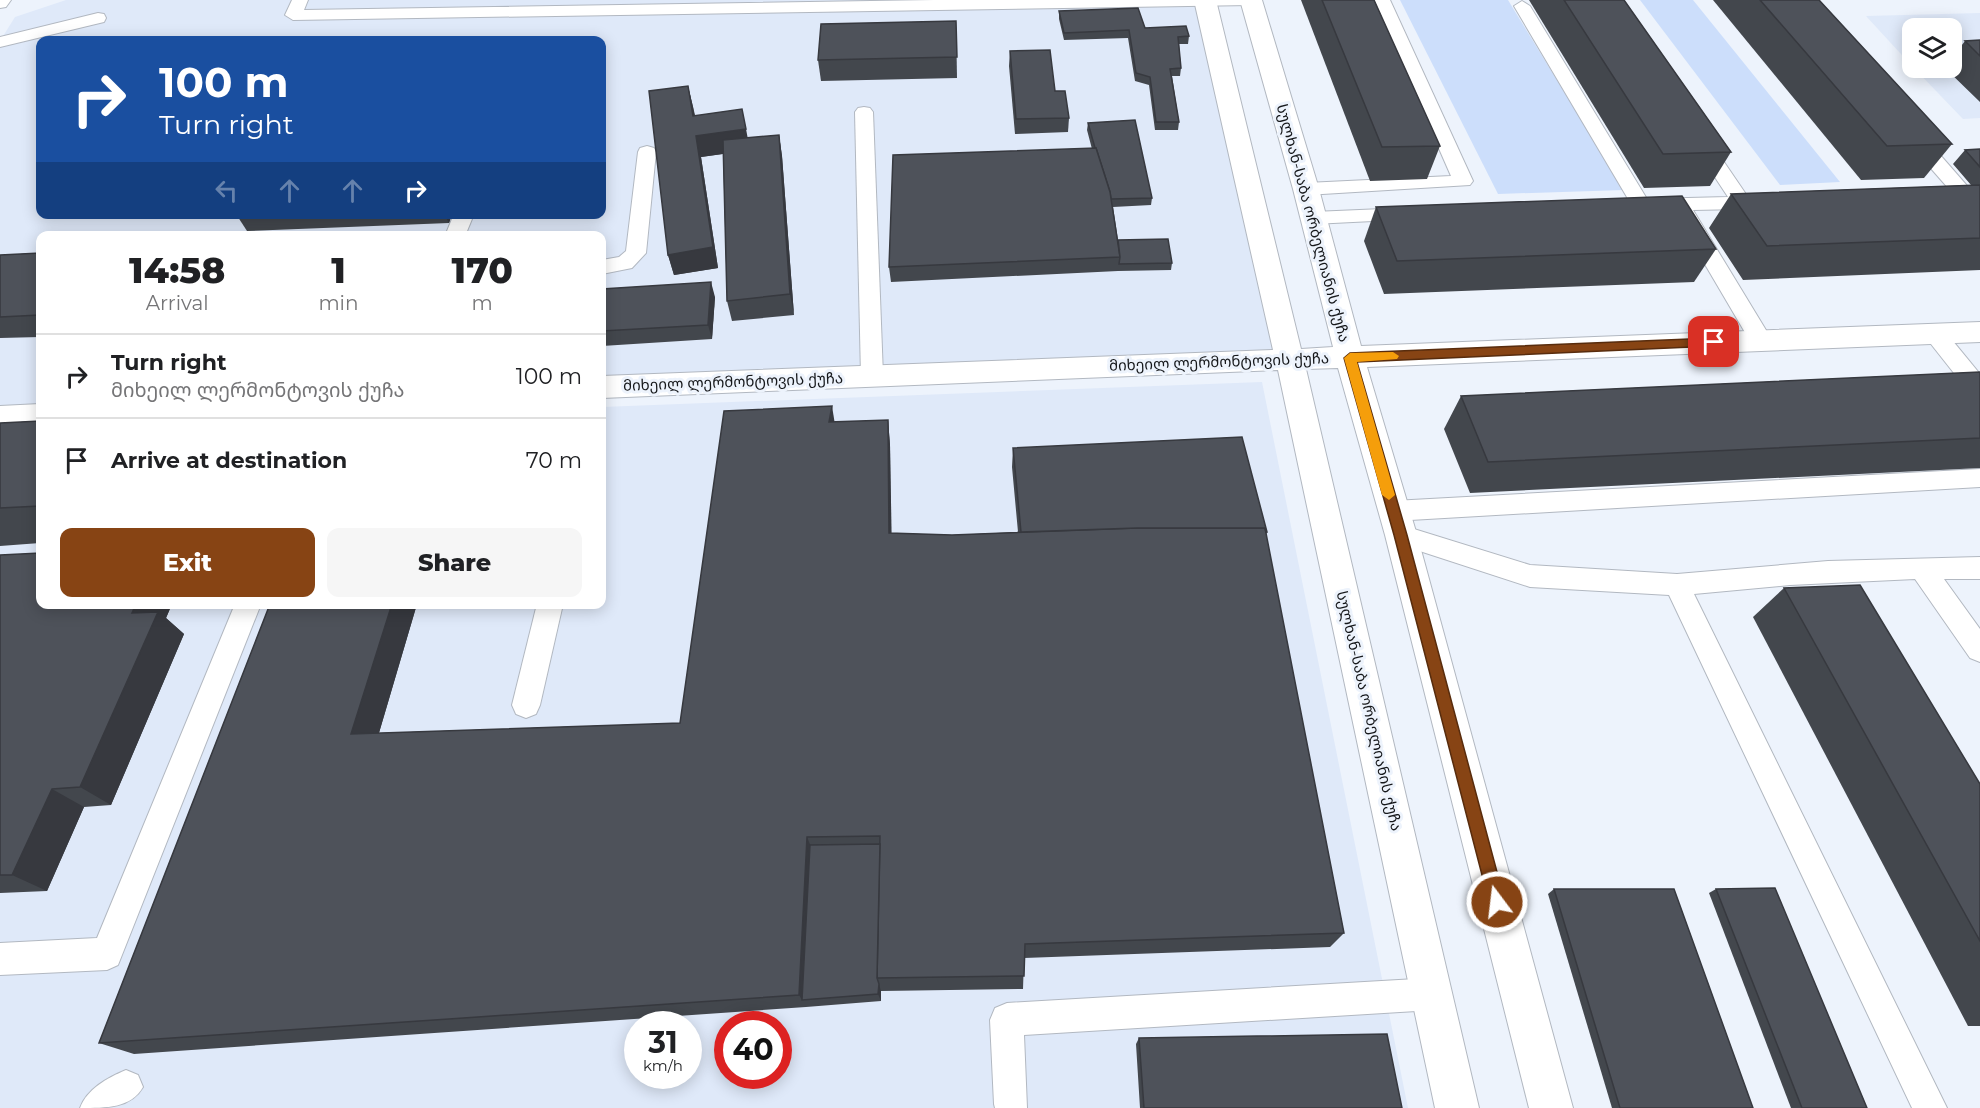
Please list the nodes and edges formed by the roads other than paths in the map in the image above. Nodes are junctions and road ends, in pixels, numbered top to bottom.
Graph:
1 (300, 0) edge
2 (1204, 0) edge
3 (1251, 0) edge
4 (1382, 0) edge
5 (993, 3) edge
6 (1522, 6) dead end
7 (98, 18) dead end
8 (0, 42) edge
9 (864, 112) dead end
10 (1899, 121) edge
11 (1690, 126) edge
12 (647, 152) dead end
13 (1306, 189) junction
14 (1975, 200) edge
15 (1945, 201) edge
16 (1742, 203) junction
17 (1766, 203) edge
18 (1679, 204) junction
19 (1641, 205) junction
20 (1618, 206) edge
21 (1429, 213) edge
22 (1313, 218) junction
23 (606, 266) edge
24 (1980, 332) edge
25 (1935, 334) junction
26 (1761, 340) junction
27 (1350, 358) junction
28 (1288, 359) junction
29 (872, 376) junction
30 (606, 387) edge
31 (1980, 390) edge
32 (36, 415) edge
33 (0, 417) edge
34 (1980, 478) edge
35 (1397, 523) junction
36 (1921, 568) junction
37 (1980, 568) edge
38 (1677, 585) junction
39 (246, 609) edge
40 (549, 609) edge
41 (1980, 650) edge
42 (526, 705) dead end
43 (0, 959) edge
44 (1433, 994) junction
45 (126, 1087) dead end
46 (1011, 1104) dead end
47 (97, 1108) edge
48 (1457, 1108) edge
49 (1551, 1108) edge
50 (1930, 1108) edge

1 - 5 lane
2 - 3 lane
2 - 5 lane
2 - 28 street, სულხან-საბა ორბელიანის ქუჩა
3 - 13 street, სულხან-საბა ორბელიანის ქუჩა
4 - 13 lane
6 - 19 lane
7 - 8 lane
9 - 29 lane
10 - 14 lane
11 - 16 lane
12 - 23 lane
13 - 22 street, სულხან-საბა ორბელიანის ქუჩა
14 - 15 lane
16 - 17 lane
16 - 18 lane
18 - 19 lane
18 - 26 lane
19 - 20 lane
21 - 22 lane
22 - 27 street, სულხან-საბა ორბელიანის ქუჩა
24 - 25 street, მიხეილ ლერმონტოვის ქუჩა
25 - 26 street, მიხეილ ლერმონტოვის ქუჩა
25 - 31 lane
26 - 27 street, მიხეილ ლერმონტოვის ქუჩა
27 - 28 street, მიხეილ ლერმონტოვის ქუჩა
27 - 35 street, სულხან-საბა ორბელიანის ქუჩა
28 - 29 street, მიხეილ ლერმონტოვის ქუჩა
28 - 44 street, სულხან-საბა ორბელიანის ქუჩა
29 - 30 street, მიხეილ ლერმონტოვის ქუჩა
32 - 33 street
34 - 35 lane
35 - 38 lane
35 - 49 street, სულხან-საბა ორბელიანის ქუჩა
36 - 37 lane
36 - 38 lane
36 - 41 lane
38 - 50 lane
39 - 43 lane
40 - 42 lane
44 - 46 lane
44 - 48 street, სულხან-საბა ორბელიანის ქუჩა
45 - 47 lane

